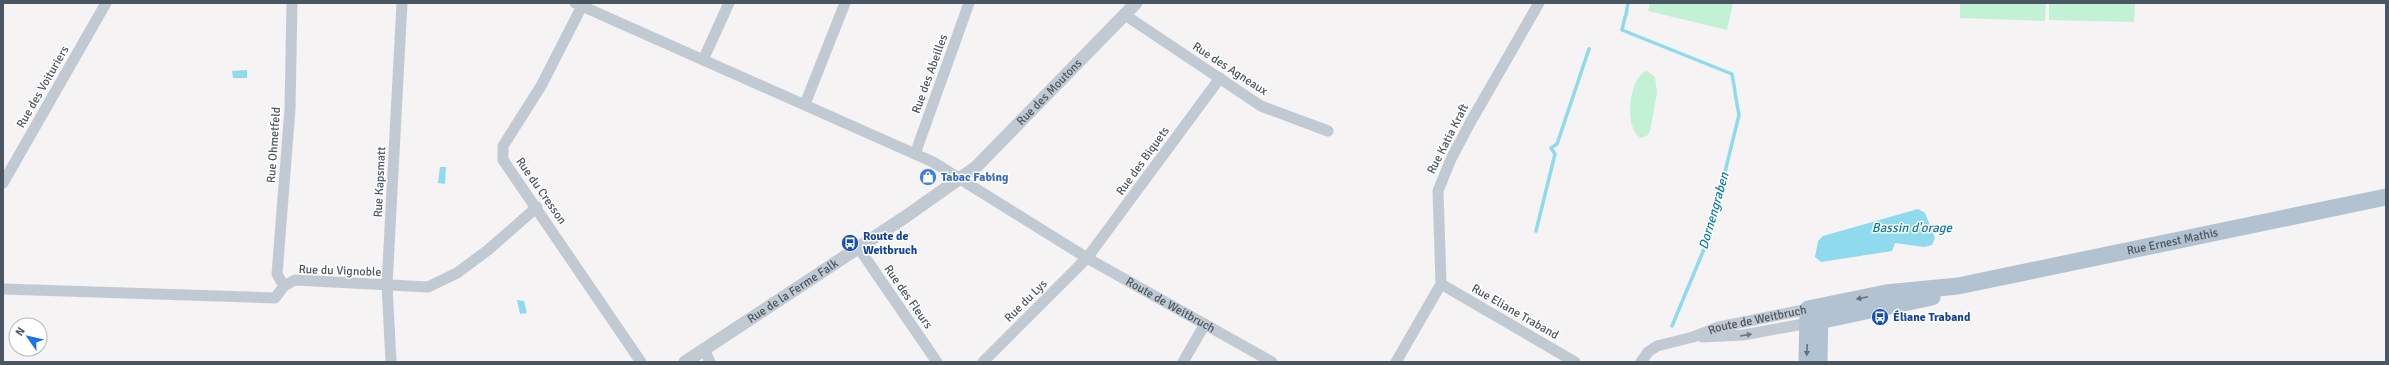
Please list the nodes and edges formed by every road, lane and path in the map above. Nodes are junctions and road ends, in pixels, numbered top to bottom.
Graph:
1 (106, 3) edge
2 (292, 3) edge
3 (402, 3) edge
4 (728, 3) edge
5 (845, 3) edge
6 (969, 3) edge
7 (1136, 3) edge
8 (1539, 3) edge
9 (579, 4) edge
10 (1125, 15) junction
11 (703, 60) junction
12 (1220, 78) junction
13 (805, 104) junction
14 (1328, 131) dead end
15 (915, 154) junction
16 (961, 179) junction
17 (3, 183) edge
18 (2386, 197) edge
19 (537, 207) junction
20 (858, 247) junction
21 (1087, 258) junction
22 (1441, 284) junction
23 (387, 285) junction
24 (284, 286) junction
25 (3, 290) edge
26 (1815, 315) junction
27 (1205, 324) junction
28 (704, 349) junction
29 (391, 362) edge
30 (641, 362) edge
31 (684, 362) edge
32 (710, 362) edge
33 (937, 362) edge
34 (983, 362) edge
35 (1183, 362) edge
36 (1272, 362) edge
37 (1396, 362) edge
38 (1575, 362) edge
39 (1640, 362) edge
40 (1807, 362) edge
41 (1819, 362) edge

1 - 17 street, Rue des Voituriers
2 - 24 street, Rue Ohmetfeld
3 - 23 street, Rue Kapsmatt
4 - 11 street
5 - 13 street
6 - 15 street, Rue des Abeilles
7 - 10 street, Rue des Moutons
8 - 22 street, Rue Katia Kraft
9 - 11 street, Route de Weitbruch
9 - 19 street, Rue du Cresson
10 - 12 street, Rue des Agneaux
10 - 16 street, Rue des Moutons
11 - 13 street, Route de Weitbruch
12 - 14 street, Rue des Agneaux
12 - 21 street, Rue des Biquets
13 - 15 street, Route de Weitbruch
15 - 16 street, Route de Weitbruch
16 - 20 street, Rue de la Ferme Falk
16 - 21 street, Route de Weitbruch
18 - 26 main road, Rue Ernest Mathis
19 - 23 street, Rue du Vignoble
19 - 30 street, Rue du Cresson
20 - 28 street, Rue de la Ferme Falk
20 - 33 street, Rue des Fleurs
21 - 27 street, Route de Weitbruch
21 - 34 street, Rue du Lys
22 - 37 street
22 - 38 street, Rue Eliane Traband
23 - 24 street, Rue du Vignoble
23 - 29 street, Rue Kapsmatt
24 - 25 street, Rue du Vignoble
26 - 39 street, Route de Weitbruch
26 -> 40 main road, Route de Weitbruch
26 - 41 main road, Route de Weitbruch
27 - 35 street
27 - 36 street, Route de Weitbruch
28 - 31 street, Rue de la Ferme Falk
28 - 32 street

